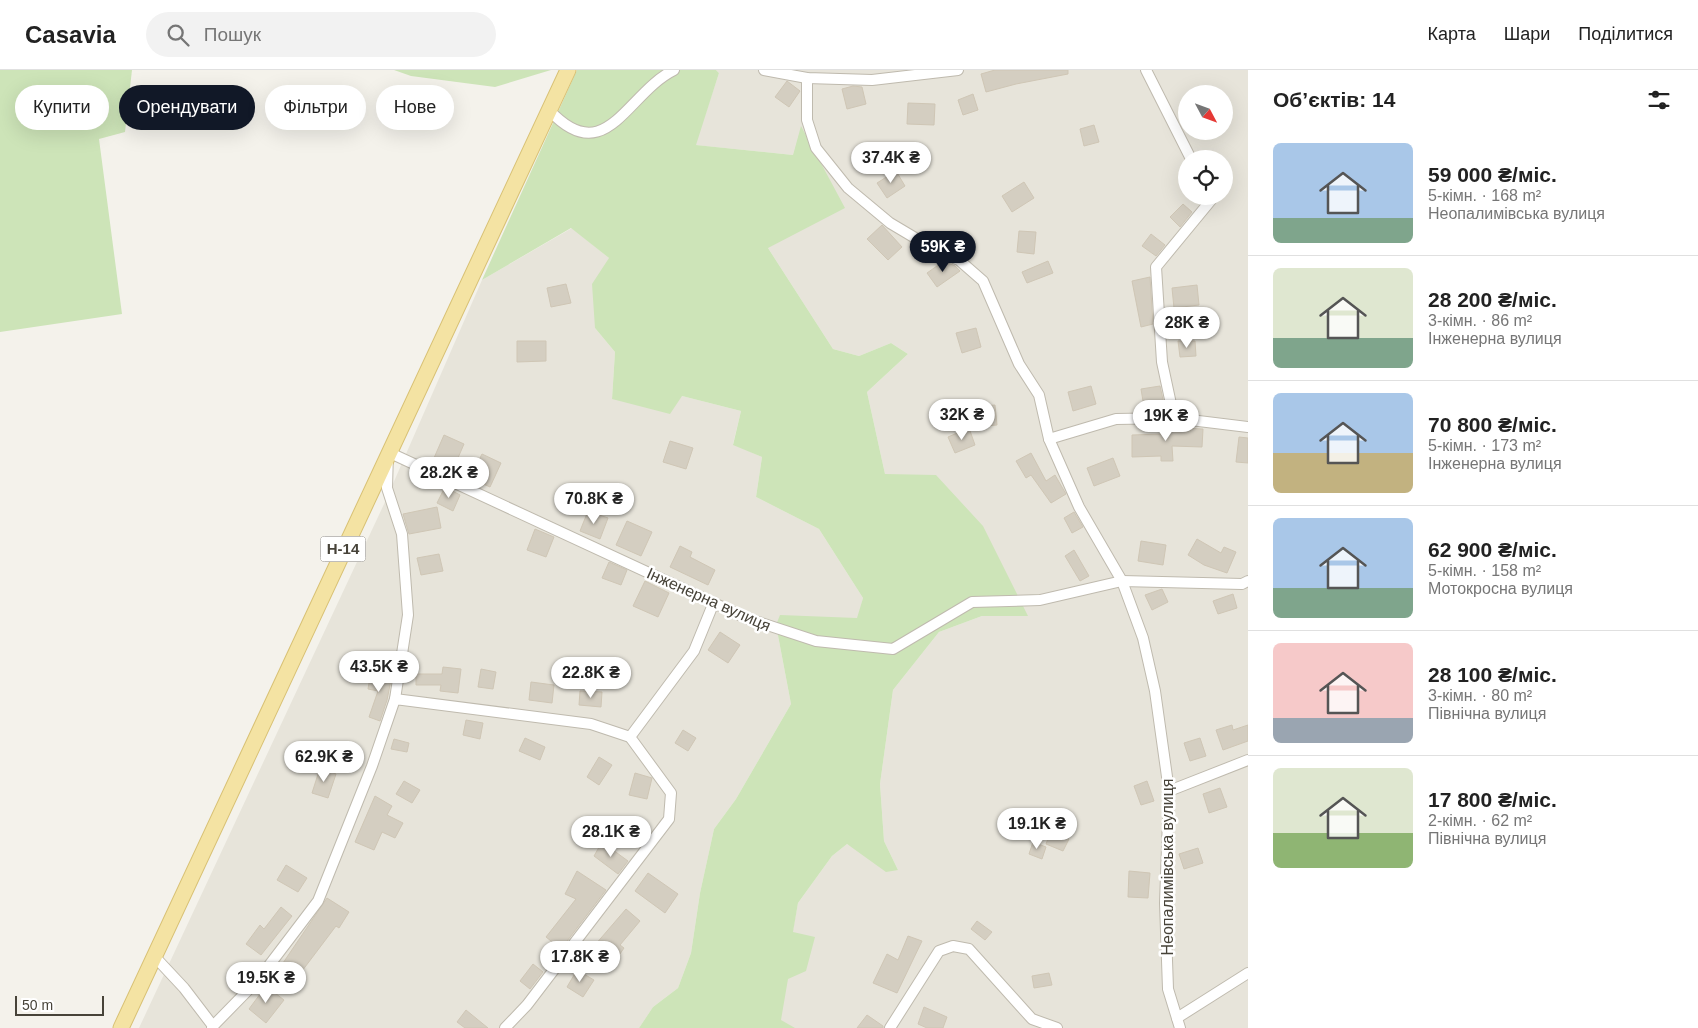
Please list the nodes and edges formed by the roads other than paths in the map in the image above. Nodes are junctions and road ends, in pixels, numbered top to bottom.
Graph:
1 (568, 70) edge
2 (674, 70) edge
3 (764, 70) edge
4 (958, 70) edge
5 (1146, 70) edge
6 (807, 78) junction
7 (550, 111) junction
8 (1186, 150) edge
9 (1208, 205) edge
10 (1174, 418) junction
11 (1248, 427) edge
12 (1049, 439) junction
13 (388, 452) junction
14 (1122, 581) junction
15 (1248, 581) edge
16 (714, 602) junction
17 (395, 699) junction
18 (630, 737) junction
19 (1248, 760) edge
20 (1169, 791) junction
21 (155, 957) junction
22 (1248, 974) edge
23 (1178, 1023) edge
24 (213, 1027) edge
25 (121, 1028) edge
26 (504, 1028) edge
27 (890, 1028) edge
28 (1057, 1028) edge

1 - 7 main road, Н-14
2 - 7 street
3 - 6 street
4 - 6 street
5 - 8 street
6 - 12 street, Неопалимівська вулиця
7 - 13 main road, Н-14
9 - 10 street
10 - 11 street
10 - 12 street
12 - 14 street, Неопалимівська вулиця
13 - 16 street, Інженерна вулиця
13 - 17 street
13 - 21 main road, Н-14
14 - 15 street, Інженерна вулиця
14 - 16 street, Інженерна вулиця
14 - 20 street, Неопалимівська вулиця
16 - 18 street
17 - 18 street
17 - 24 street
18 - 26 street
19 - 20 street
20 - 23 street, Неопалимівська вулиця
21 - 24 street
21 - 25 main road, Н-14
22 - 23 street
27 - 28 street

